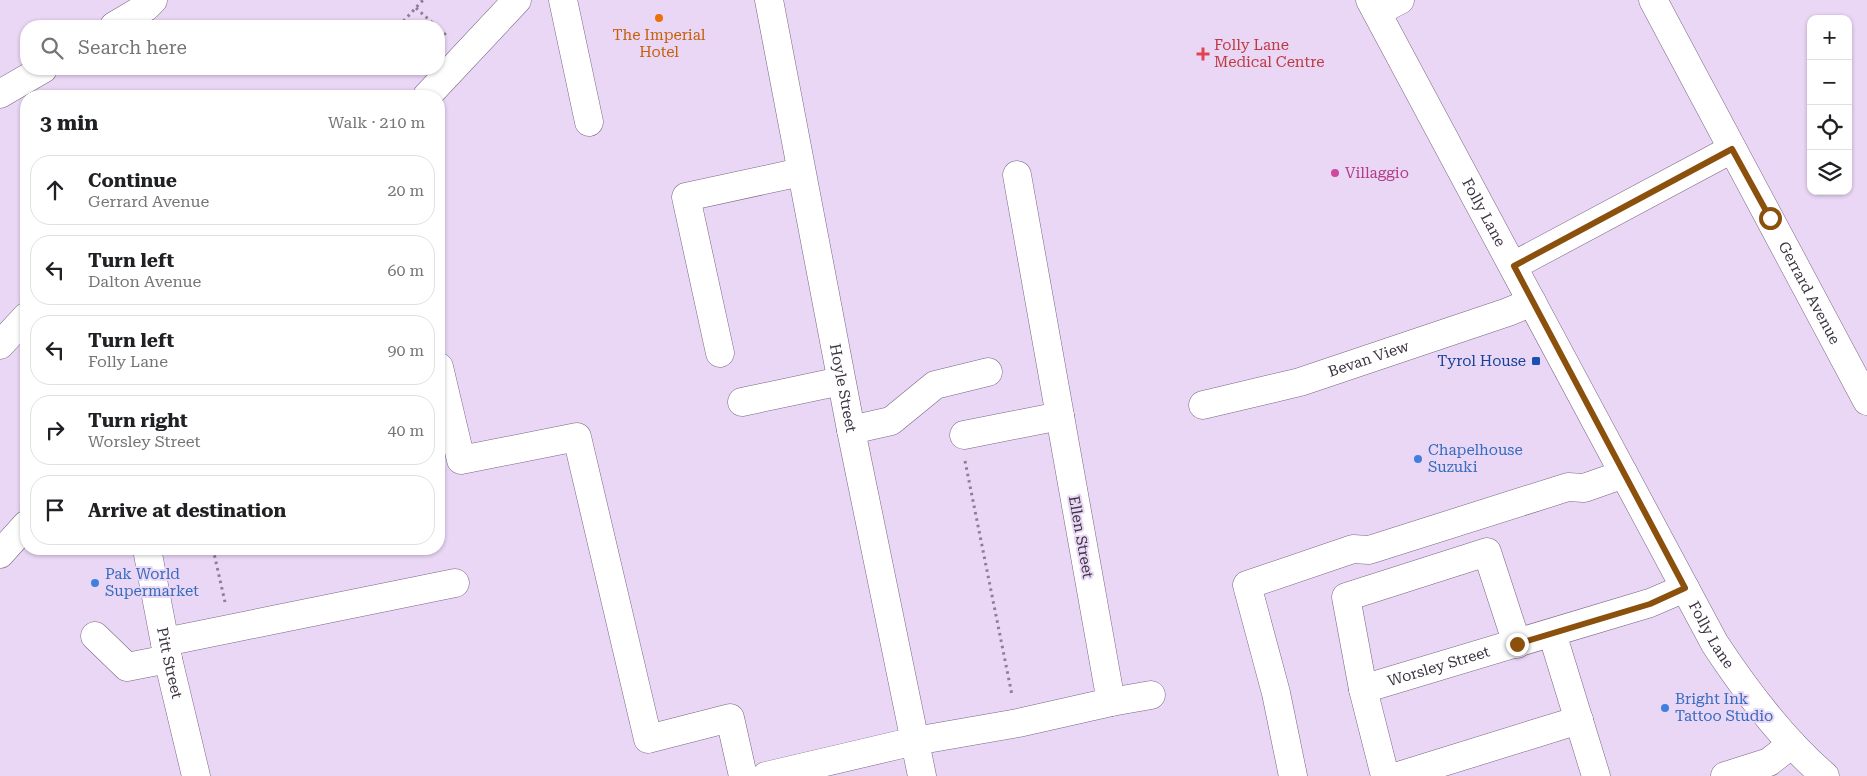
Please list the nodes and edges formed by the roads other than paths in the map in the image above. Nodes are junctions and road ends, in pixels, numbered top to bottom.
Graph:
1 (153, 0) edge
2 (517, 0) edge
3 (563, 0) edge
4 (768, 0) edge
5 (1653, 0) edge
6 (1382, 4) edge
7 (124, 20) edge
8 (33, 75) edge
9 (433, 90) edge
10 (0, 94) edge
11 (589, 122) dead end
12 (1732, 149) junction
13 (801, 172) junction
14 (1017, 175) dead end
15 (1514, 266) junction
16 (1532, 302) junction
17 (20, 323) edge
18 (0, 345) edge
19 (720, 353) dead end
20 (988, 372) dead end
21 (841, 381) junction
22 (445, 392) edge
23 (1867, 400) edge
24 (742, 402) dead end
25 (1203, 405) dead end
26 (1060, 416) junction
27 (851, 430) junction
28 (964, 444) road end
29 (1624, 474) junction
30 (20, 532) edge
31 (0, 554) edge
32 (148, 555) edge
33 (455, 583) dead end
34 (1685, 588) junction
35 (1552, 633) junction
36 (95, 636) dead end
37 (1517, 644) junction
38 (167, 650) junction
39 (1363, 689) junction
40 (1150, 695) dead end
41 (1111, 702) junction
42 (1579, 720) junction
43 (915, 741) junction
44 (1792, 744) junction
45 (196, 776) edge
46 (743, 776) edge
47 (766, 776) edge
48 (922, 776) edge
49 (1293, 776) edge
50 (1385, 776) edge
51 (1398, 776) edge
52 (1596, 776) edge
53 (1725, 776) edge
54 (1825, 776) edge

1 - 7 street
2 - 9 street
3 - 11 street
4 - 13 street, Hoyle Street
5 - 12 street, Gerrard Avenue
6 - 15 street, Folly Lane
8 - 10 street
12 - 15 street
12 - 23 street, Gerrard Avenue
13 - 19 street
13 - 21 street, Hoyle Street
14 - 26 street, Ellen Street
15 - 16 street, Folly Lane
16 - 25 street, Bevan View
16 - 29 street, Folly Lane
17 - 18 street
20 - 27 street
21 - 24 street
21 - 27 street, Hoyle Street
22 - 46 street
26 - 28 street
26 - 41 street, Ellen Street
27 - 43 street, Hoyle Street
29 - 34 street, Folly Lane
29 - 49 street
30 - 31 street
32 - 38 street, Pitt Street
33 - 38 street
34 - 35 street, Worsley Street
34 - 44 street, Folly Lane
35 - 37 street, Worsley Street
35 - 42 street
36 - 38 street
37 - 39 street, Worsley Street
37 - 39 street
38 - 45 street, Pitt Street
39 - 50 street
40 - 41 street
41 - 43 street
42 - 51 street
42 - 52 street
43 - 47 street
43 - 48 street, Hoyle Street
44 - 53 street
44 - 54 street, Folly Lane

